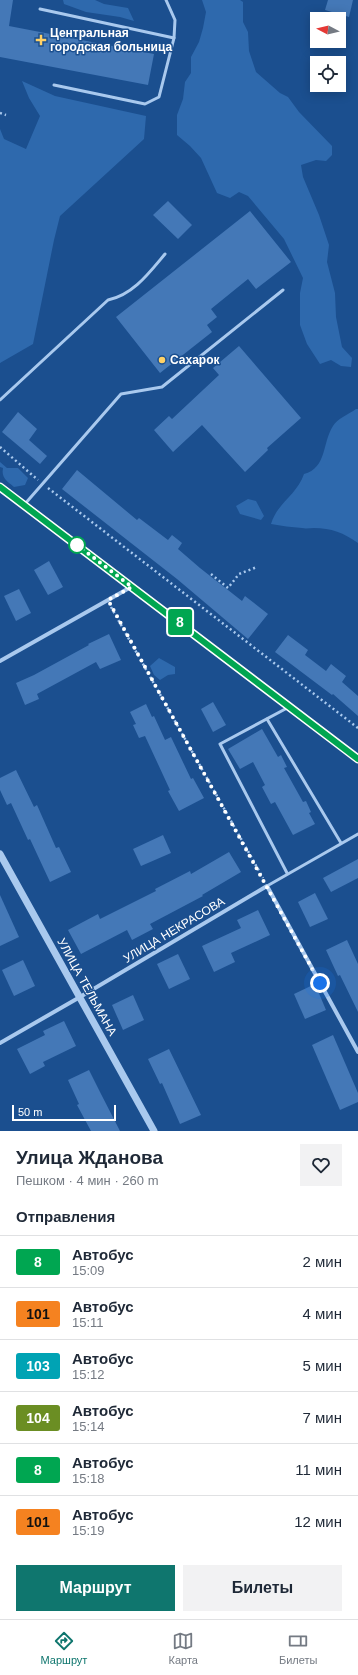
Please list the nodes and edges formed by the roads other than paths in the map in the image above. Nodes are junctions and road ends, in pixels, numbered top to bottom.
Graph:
1 (166, 0) edge
2 (40, 9) dead end
3 (174, 38) junction
4 (54, 85) dead end
5 (165, 254) dead end
6 (283, 290) dead end
7 (0, 400) edge
8 (0, 487) edge
9 (24, 505) junction
10 (132, 587) junction
11 (0, 661) edge
12 (289, 707) junction
13 (267, 719) junction
14 (358, 760) edge
15 (358, 834) edge
16 (341, 844) junction
17 (0, 854) edge
18 (287, 873) junction
19 (267, 886) junction
20 (80, 998) junction
21 (0, 1044) edge
22 (358, 1052) edge
23 (154, 1131) edge

1 - 3 lane
2 - 3 lane
3 - 4 lane
5 - 7 lane
6 - 9 lane
8 - 9 street
9 - 10 street
10 - 11 street
10 - 12 street
12 - 13 lane
12 - 14 street
13 - 16 lane
13 - 18 lane
15 - 16 lane, УЛИЦА НЕКРАСОВА
16 - 18 lane, УЛИЦА НЕКРАСОВА
17 - 20 street, УЛИЦА ТЕЛЬМАНА
18 - 19 lane, УЛИЦА НЕКРАСОВА
19 - 20 street, УЛИЦА НЕКРАСОВА
19 - 22 street
20 - 21 street, УЛИЦА НЕКРАСОВА
20 - 23 street, УЛИЦА ТЕЛЬМАНА

